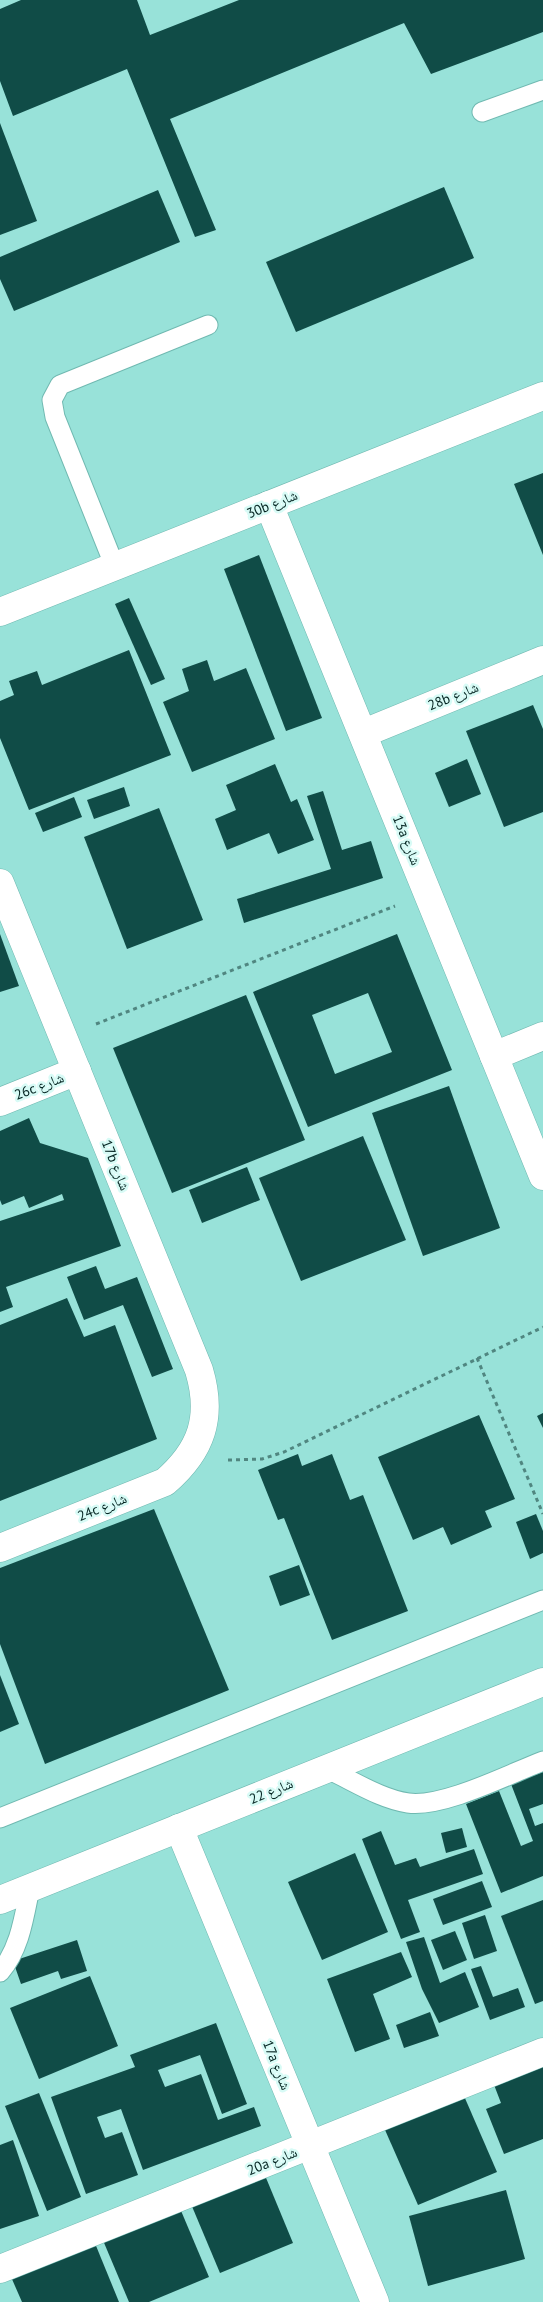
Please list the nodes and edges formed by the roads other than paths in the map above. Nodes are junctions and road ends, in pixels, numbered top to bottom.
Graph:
1 (543, 90) edge
2 (482, 112) dead end
3 (208, 325) dead end
4 (543, 396) edge
5 (269, 505) junction
6 (115, 567) junction
7 (0, 612) edge
8 (543, 660) edge
9 (364, 733) junction
10 (0, 883) edge
11 (543, 1036) edge
12 (494, 1056) junction
13 (77, 1071) junction
14 (0, 1102) edge
15 (543, 1176) edge
16 (194, 1451) joint
17 (0, 1548) edge
18 (543, 1600) edge
19 (543, 1682) edge
20 (543, 1761) edge
21 (327, 1769) junction
22 (0, 1818) edge
23 (179, 1828) junction
24 (30, 1888) junction
25 (0, 1900) edge
26 (0, 1972) edge
27 (543, 2052) edge
28 (310, 2146) junction
29 (0, 2269) edge
30 (375, 2302) edge

1 - 2 lane
3 - 6 lane
4 - 5 street, 30b شارع
5 - 6 street, 30b شارع
5 - 9 street, 13a شارع
6 - 7 street, 30b شارع
8 - 9 street, 28b شارع
9 - 12 street, 13a شارع
10 - 13 street, 17b شارع
11 - 12 street
12 - 15 street, 13a شارع
13 - 14 street, 26c شارع
13 - 16 street, 17b شارع
16 - 17 street, 24c شارع
18 - 22 lane
19 - 21 street, شارع 22
20 - 21 lane
21 - 23 street, شارع 22
23 - 24 street, شارع 22
23 - 28 street, 17a شارع
24 - 25 street, شارع 22
24 - 26 lane
27 - 28 street, 20a شارع
28 - 29 street, 20a شارع
28 - 30 street, 17a شارع

